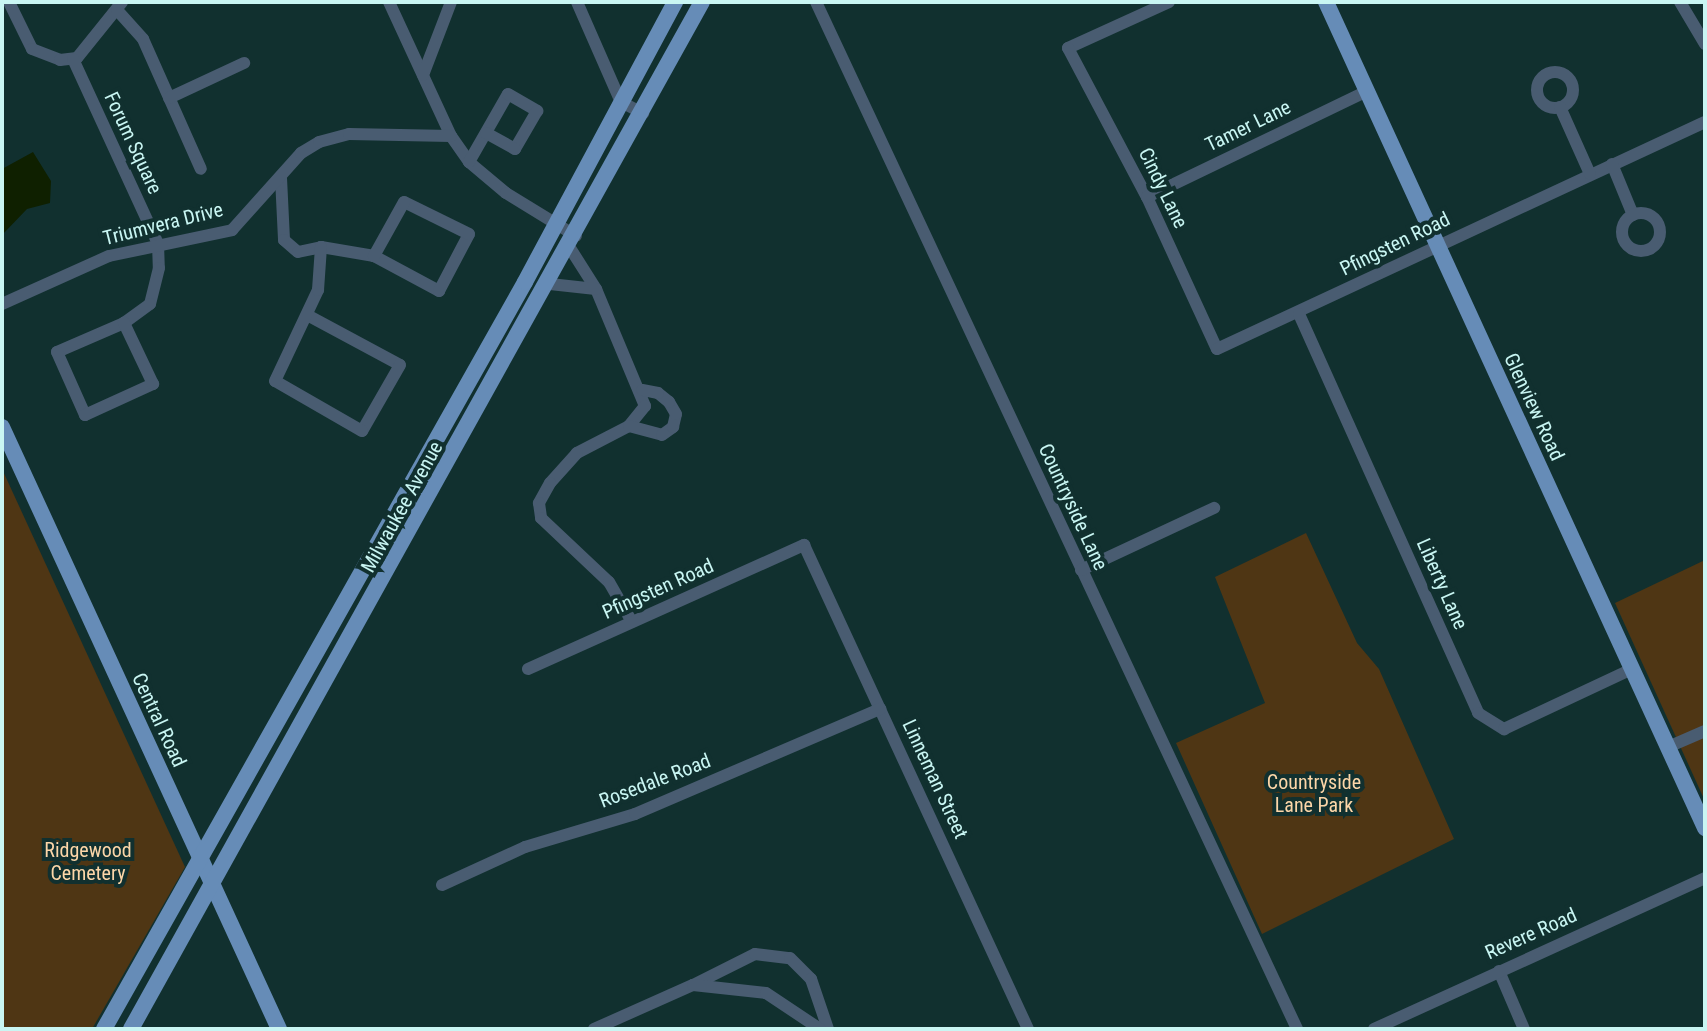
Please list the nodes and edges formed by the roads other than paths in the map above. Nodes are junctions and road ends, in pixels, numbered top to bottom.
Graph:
1 (9, 2) edge
2 (389, 2) edge
3 (451, 2) edge
4 (577, 2) edge
5 (675, 2) edge
6 (702, 2) edge
7 (816, 2) edge
8 (1326, 2) edge
9 (1680, 2) edge
10 (1166, 3) edge
11 (120, 6) edge
12 (1705, 44) edge
13 (73, 59) junction
14 (244, 63) dead end
15 (423, 75) junction
16 (1367, 91) junction
17 (169, 98) junction
18 (621, 102) junction
19 (1560, 107) dead end
20 (643, 113) junction
21 (1705, 122) edge
22 (486, 133) junction
23 (451, 136) junction
24 (469, 162) junction
25 (1612, 164) junction
26 (201, 169) dead end
27 (1590, 174) junction
28 (281, 178) junction
29 (1147, 197) junction
30 (1633, 215) dead end
31 (555, 224) junction
32 (573, 242) junction
33 (158, 244) junction
34 (1438, 246) junction
35 (321, 247) junction
36 (374, 256) junction
37 (550, 284) junction
38 (596, 289) junction
39 (2, 304) edge
40 (1299, 314) junction
41 (309, 316) junction
42 (124, 323) junction
43 (1217, 349) joint
44 (642, 390) junction
45 (629, 426) junction
46 (2, 427) edge
47 (1214, 508) dead end
48 (804, 545) joint
49 (1081, 570) junction
50 (351, 592) junction
51 (632, 622) junction
52 (528, 669) dead end
53 (1632, 669) junction
54 (319, 696) junction
55 (880, 709) junction
56 (1705, 731) edge
57 (1668, 747) junction
58 (1705, 828) edge
59 (201, 857) junction
60 (1705, 878) edge
61 (213, 885) junction
62 (442, 885) dead end
63 (1499, 971) junction
64 (693, 985) junction
65 (104, 1029) edge
66 (131, 1029) edge
67 (279, 1029) edge
68 (594, 1029) edge
69 (820, 1029) edge
70 (828, 1029) edge
71 (1028, 1029) edge
72 (1297, 1029) edge
73 (1374, 1029) edge
74 (1524, 1029) edge

1 - 13 street
2 - 15 street
3 - 15 street
4 - 18 street
5 - 18 main road, Milwaukee Avenue
6 - 20 main road, Milwaukee Avenue
7 - 49 street, Countryside Lane
8 - 16 main road, Glenview Road
9 - 12 street
10 - 29 street, Cindy Lane
11 - 13 street
11 - 17 street
13 - 33 street, Forum Square
14 - 17 street
15 - 23 street
16 - 29 street, Tamer Lane
16 - 34 main road, Glenview Road
17 - 26 street
18 - 20 street
18 - 31 main road, Milwaukee Avenue
19 - 27 street
20 - 32 main road, Milwaukee Avenue
21 - 25 street, Pfingsten Road
22 - 22 street
22 - 24 street
23 - 24 street
23 - 28 street, Triumvera Drive
24 - 31 street
25 - 27 street, Pfingsten Road
25 - 30 street
27 - 34 street, Pfingsten Road
28 - 33 street, Triumvera Drive
28 - 35 street
29 - 43 street, Cindy Lane
31 - 32 street
31 - 50 main road, Milwaukee Avenue
32 - 37 main road, Milwaukee Avenue
32 - 38 street
33 - 39 street, Triumvera Drive
33 - 42 street
34 - 40 street, Pfingsten Road
34 - 53 main road, Glenview Road
35 - 36 street
35 - 41 street
36 - 36 street
37 - 38 street
37 - 54 main road, Milwaukee Avenue
38 - 44 street
40 - 43 street, Pfingsten Road
40 - 53 street, Liberty Lane
41 - 41 street
42 - 42 street
44 - 45 street
44 - 45 street
45 - 51 street
46 - 59 main road, Central Road
47 - 49 street
48 - 51 street, Pfingsten Road
48 - 55 street, Linneman Street
49 - 72 street, Countryside Lane
50 - 54 main road
50 - 59 main road, Milwaukee Avenue
51 - 52 street, Pfingsten Road
53 - 57 main road, Glenview Road
54 - 61 main road, Milwaukee Avenue
55 - 62 street, Rosedale Road
55 - 71 street, Linneman Street
56 - 57 street
57 - 58 main road, Glenview Road
59 - 61 main road, Central Road
59 - 65 main road, Milwaukee Avenue
60 - 63 street, Revere Road
61 - 66 main road, Milwaukee Avenue
61 - 67 main road, Central Road
63 - 73 street, Revere Road
63 - 74 street
64 - 68 street
64 - 69 street
64 - 70 street

